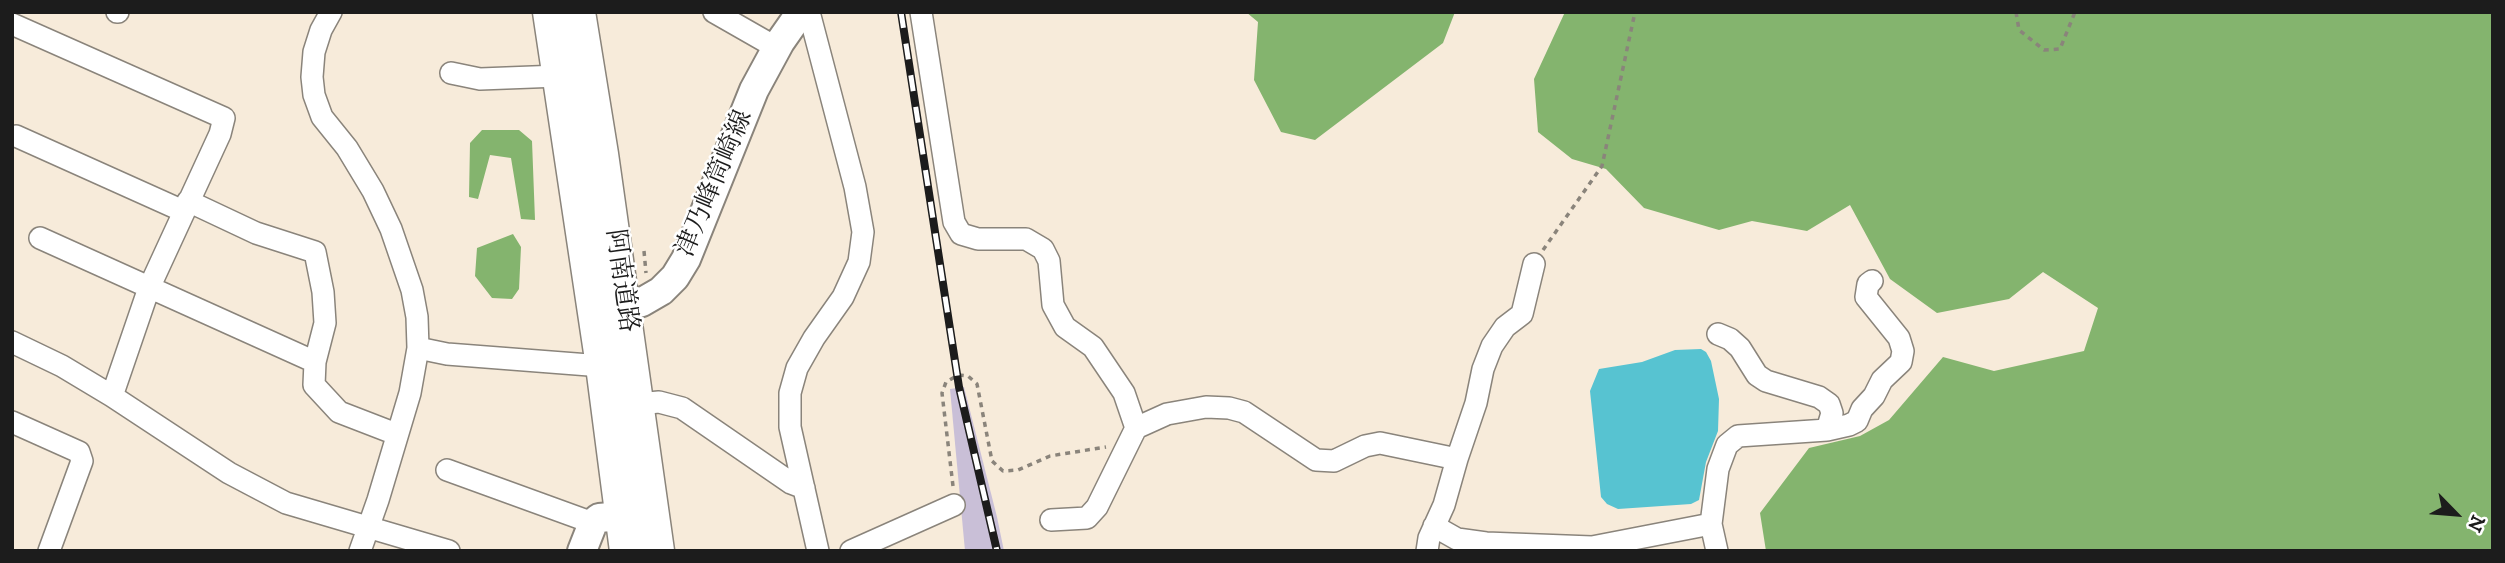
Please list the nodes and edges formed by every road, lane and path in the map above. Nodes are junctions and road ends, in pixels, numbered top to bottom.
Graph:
1 (331, 12) edge
2 (549, 12) edge
3 (579, 12) edge
4 (713, 12) edge
5 (801, 12) edge
6 (809, 12) edge
7 (921, 12) edge
8 (1635, 12) edge
9 (2016, 12) edge
10 (2075, 12) edge
11 (12, 24) edge
12 (777, 48) junction
13 (452, 73) dead end
14 (559, 76) junction
15 (16, 136) dead end
16 (186, 206) junction
17 (40, 238) dead end
18 (1534, 264) joint
19 (1872, 281) dead end
20 (149, 288) junction
21 (610, 313) junction
22 (1718, 334) dead end
23 (12, 342) edge
24 (418, 348) junction
25 (315, 362) junction
26 (603, 366) junction
27 (112, 396) junction
28 (636, 404) junction
29 (12, 422) edge
30 (1827, 430) junction
31 (396, 434) junction
32 (1133, 435) junction
33 (1457, 459) junction
34 (447, 470) dead end
35 (804, 488) junction
36 (954, 505) joint
37 (607, 520) junction
38 (1051, 520) dead end
39 (1711, 524) junction
40 (1434, 526) junction
41 (367, 527) junction
42 (436, 549) edge
43 (49, 551) edge
44 (359, 551) edge
45 (582, 551) edge
46 (626, 551) edge
47 (658, 551) edge
48 (818, 551) edge
49 (851, 551) edge
50 (1427, 551) edge
51 (1717, 551) edge

1 - 24 street
2 - 14 highway, 阿南道路
3 - 21 highway, 阿南道路
4 - 12 street
5 - 12 main road, 津乃峰筒崎線
6 - 35 street
7 - 32 street
8 - 18 path
9 - 10 path
11 - 16 street
12 - 21 main road, 津乃峰筒崎線
13 - 14 street
14 - 21 highway, 阿南道路
15 - 16 street
16 - 20 street
16 - 25 street
17 - 20 street
18 - 33 street
19 - 30 street
20 - 25 street
20 - 27 street
21 - 26 highway, 阿南道路
21 - 28 highway, 阿南道路
22 - 30 street
23 - 27 street
24 - 26 street
24 - 31 street
25 - 31 street
26 - 37 highway, 阿南道路
27 - 41 street
28 - 35 street
28 - 47 highway, 阿南道路
29 - 43 street
30 - 39 street
31 - 41 street
32 - 33 street
32 - 36 path
32 - 38 street
33 - 40 street
34 - 37 street
35 - 48 street
36 - 49 street
37 - 45 main road
37 - 46 highway, 阿南道路
39 - 40 street
39 - 51 street
40 - 50 street
41 - 42 street
41 - 44 street

